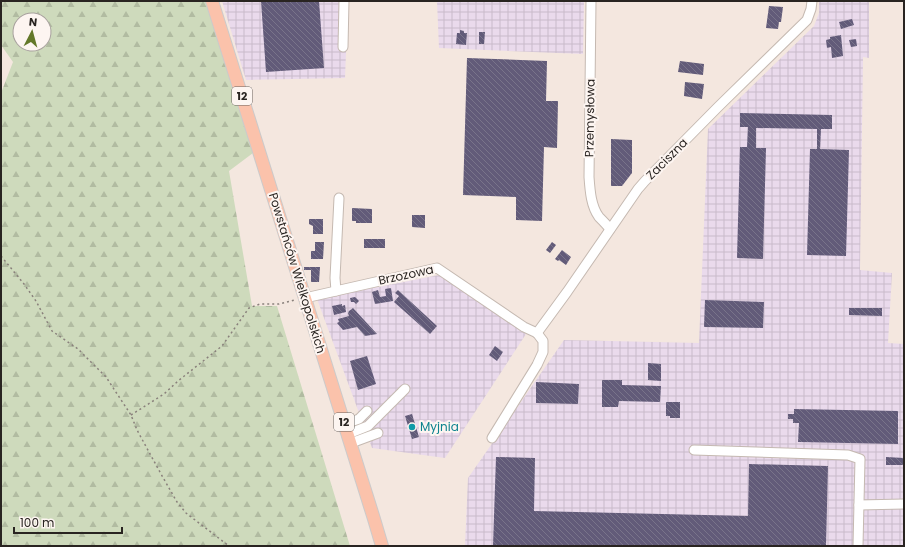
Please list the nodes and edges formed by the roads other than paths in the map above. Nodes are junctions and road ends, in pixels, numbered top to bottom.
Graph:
1 (212, 1) edge
2 (344, 1) edge
3 (591, 1) edge
4 (812, 1) edge
5 (343, 47) dead end
6 (338, 198) dead end
7 (610, 229) junction
8 (336, 291) junction
9 (305, 298) junction
10 (537, 332) junction
11 (405, 389) dead end
12 (367, 411) dead end
13 (378, 433) dead end
14 (348, 434) junction
15 (492, 438) dead end
16 (694, 450) dead end
17 (859, 504) junction
18 (904, 504) edge
19 (382, 546) edge
20 (858, 546) edge

1 - 9 main road, Powstańców Wielkopolskich / 12
2 - 5 street
3 - 7 street, Przemysłowa
4 - 7 street, Zaciszna
6 - 8 street
7 - 10 street, Zaciszna
8 - 9 street, Brzozowa
8 - 10 street, Brzozowa
9 - 14 main road, Powstańców Wielkopolskich / 12
10 - 15 street
11 - 14 street
12 - 14 street
13 - 14 street
14 - 19 main road, Powstańców Wielkopolskich / 12
16 - 17 street
17 - 18 street
17 - 20 street

